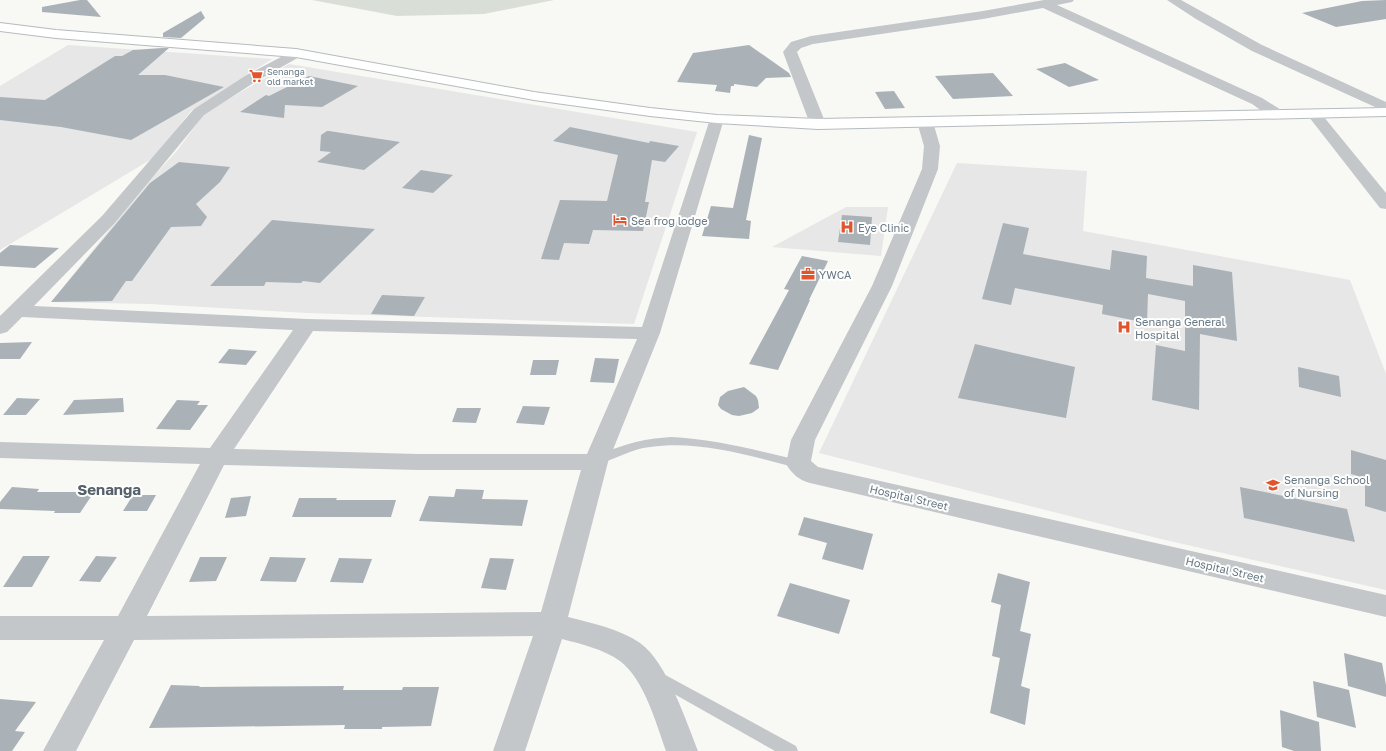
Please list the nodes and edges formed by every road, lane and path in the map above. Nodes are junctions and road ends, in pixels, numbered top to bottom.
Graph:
1 (1068, 0) edge
2 (1173, 0) edge
3 (1044, 4) junction
4 (0, 27) edge
5 (296, 53) junction
6 (1386, 108) edge
7 (1386, 112) edge
8 (1278, 114) junction
9 (1314, 114) junction
10 (717, 119) junction
11 (925, 122) junction
12 (818, 124) junction
13 (1386, 204) edge
14 (17, 312) junction
15 (307, 325) junction
16 (0, 328) edge
17 (650, 333) junction
18 (0, 450) edge
19 (216, 457) junction
20 (596, 462) junction
21 (798, 464) junction
22 (1386, 606) edge
23 (552, 624) junction
24 (0, 628) edge
25 (126, 628) junction
26 (649, 672) junction
27 (59, 751) edge
28 (509, 751) edge
29 (682, 751) edge
30 (790, 751) edge

1 - 3 street
2 - 6 street
3 - 8 street
3 - 12 street
4 - 5 street
5 - 10 street
5 - 14 street
7 - 9 street
8 - 9 street
8 - 11 street
9 - 13 street
10 - 12 street
10 - 17 street
11 - 12 street
11 - 21 street
14 - 15 street
14 - 16 street
15 - 17 street
15 - 19 street
17 - 20 street
18 - 19 street
19 - 20 street
19 - 25 street
20 - 21 lane
20 - 23 street
21 - 22 street, Hospital Street
23 - 25 street
23 - 26 street
23 - 28 street
24 - 25 street
25 - 27 street
26 - 29 street
26 - 30 lane

